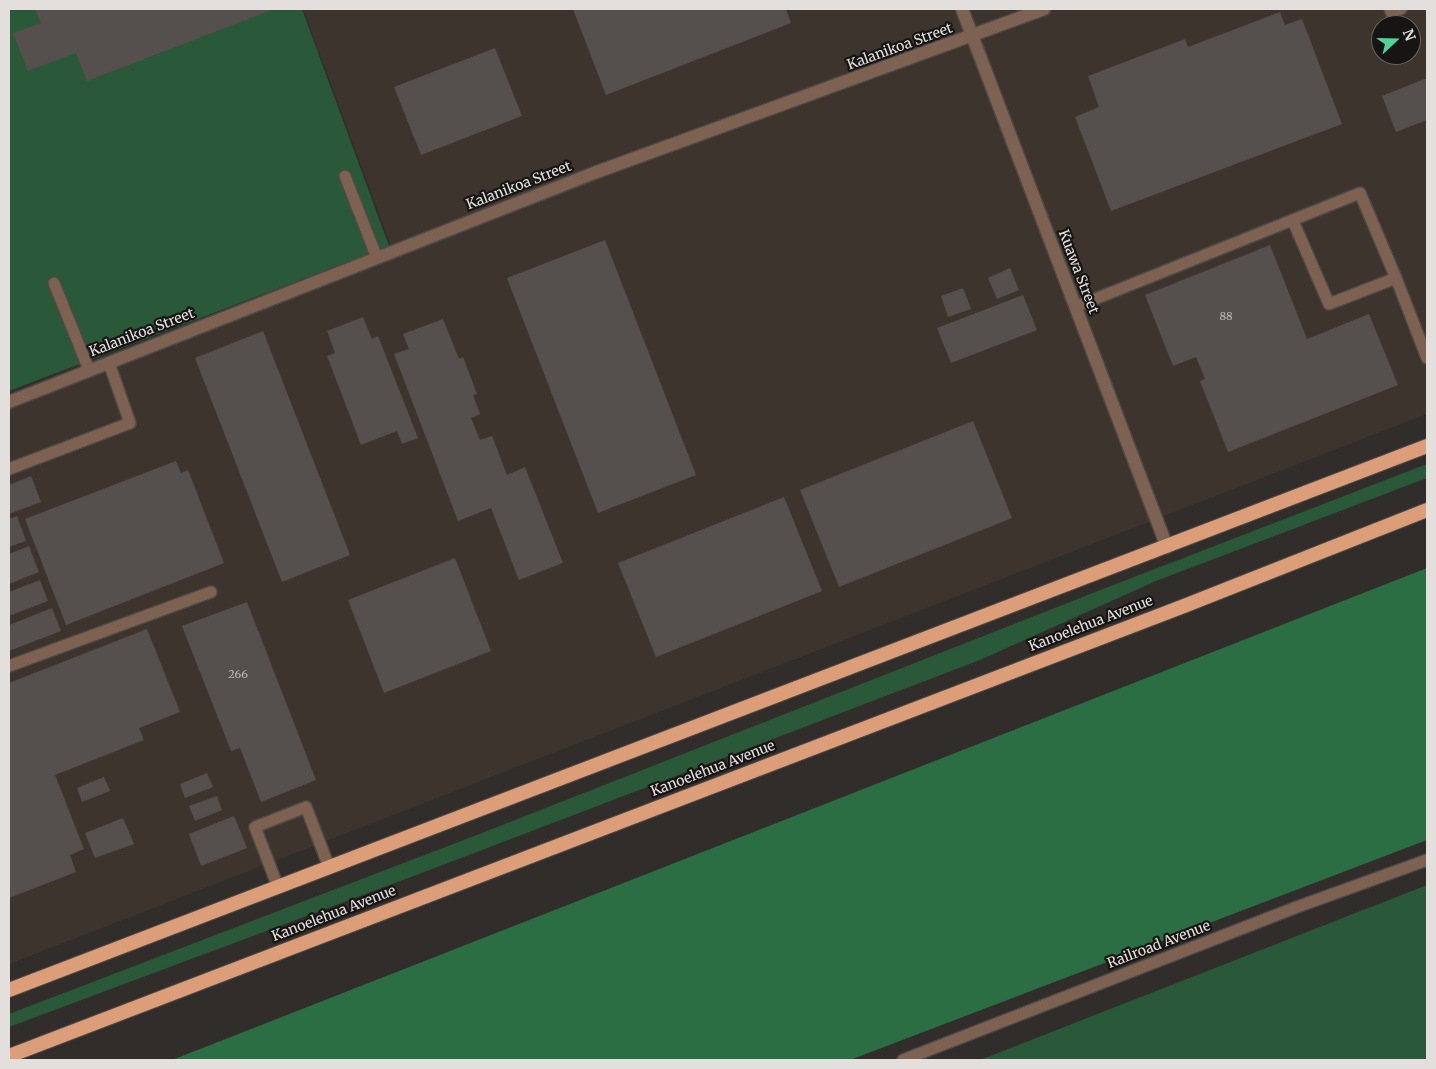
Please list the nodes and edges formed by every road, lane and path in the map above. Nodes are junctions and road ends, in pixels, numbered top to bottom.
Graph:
1 (962, 9) edge
2 (1044, 9) edge
3 (1390, 9) edge
4 (1401, 9) edge
5 (972, 36) junction
6 (344, 176) dead end
7 (1293, 222) junction
8 (377, 258) junction
9 (1396, 278) junction
10 (54, 283) dead end
11 (1075, 306) junction
12 (1427, 358) edge
13 (109, 362) junction
14 (89, 370) junction
15 (9, 402) edge
16 (1427, 446) edge
17 (9, 469) edge
18 (1427, 510) edge
19 (1167, 547) junction
20 (211, 592) dead end
21 (9, 666) edge
22 (1427, 860) edge
23 (329, 867) junction
24 (278, 887) junction
25 (9, 990) edge
26 (9, 1056) edge
27 (903, 1060) edge

1 - 5 street, Kuawa Street
2 - 5 street, Kalanikoa Street
3 - 4 lane
5 - 8 street, Kalanikoa Street
5 - 11 street, Kuawa Street
6 - 8 lane
7 - 9 lane
7 - 9 lane
7 - 11 lane
8 - 13 street, Kalanikoa Street
9 - 12 lane
10 - 14 lane
11 - 19 street, Kuawa Street
13 - 14 street, Kalanikoa Street
13 - 17 lane
14 - 15 street, Kalanikoa Street
16 - 19 highway
18 - 26 highway, Kanoelehua Avenue
19 - 23 highway
20 - 21 lane
22 - 27 lane, Railroad Avenue
23 - 24 highway
23 - 24 lane
24 - 25 highway

